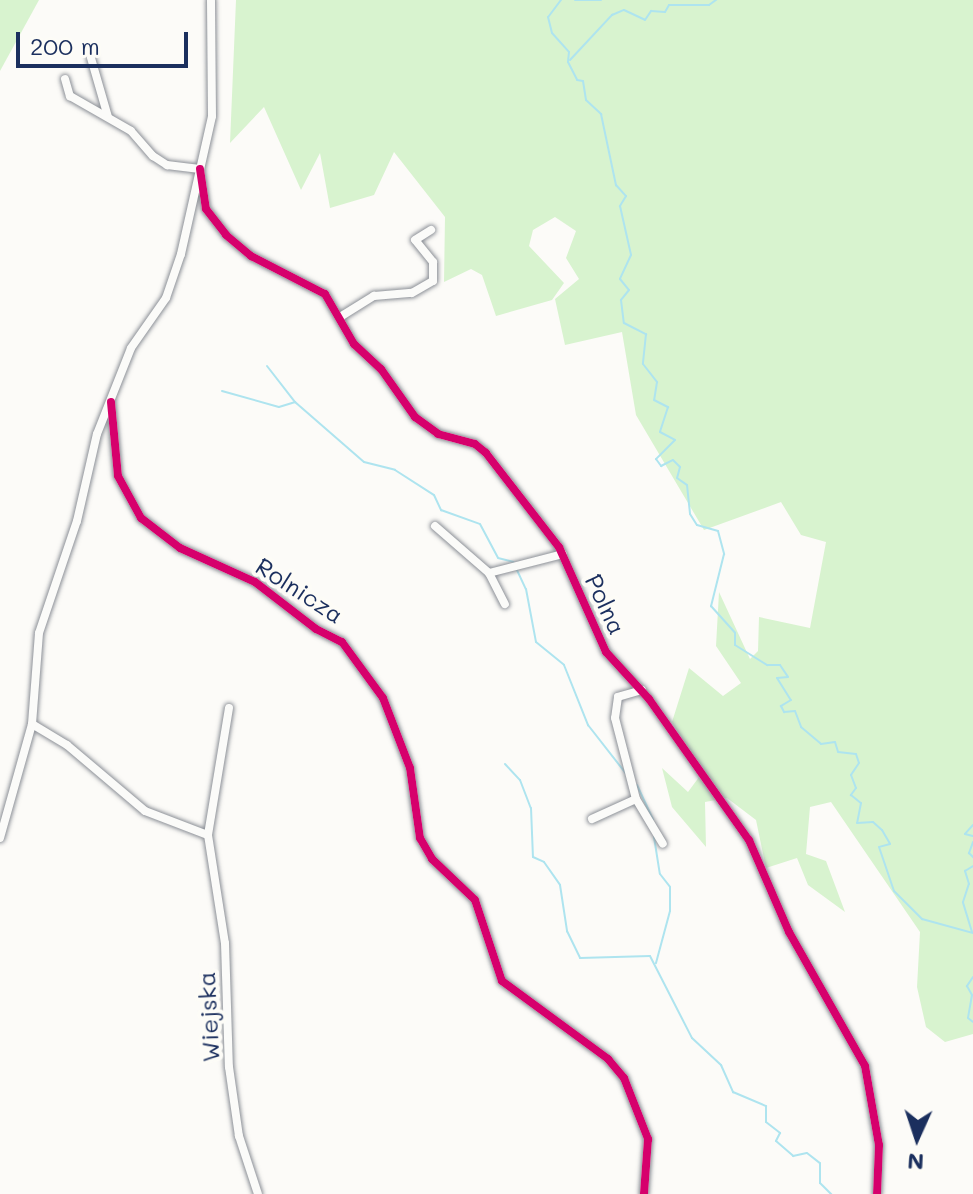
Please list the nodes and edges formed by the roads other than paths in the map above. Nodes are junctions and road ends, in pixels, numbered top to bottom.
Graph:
1 (211, 0) edge
2 (91, 58) dead end
3 (65, 79) dead end
4 (108, 117) junction
5 (200, 169) junction
6 (431, 230) dead end
7 (340, 317) junction
8 (111, 402) junction
9 (435, 526) dead end
10 (563, 554) junction
11 (489, 573) junction
12 (505, 604) dead end
13 (642, 690) junction
14 (229, 708) dead end
15 (32, 724) junction
16 (636, 799) junction
17 (592, 819) dead end
18 (208, 835) junction
19 (0, 838) edge
20 (663, 844) dead end
21 (258, 1194) edge
22 (644, 1194) edge
23 (877, 1194) edge

1 - 5 street
2 - 4 street
3 - 4 street
4 - 5 street
5 - 7 street, Polna
5 - 8 street
6 - 7 street
7 - 10 street, Polna
8 - 15 street
8 - 22 street, Rolnicza
9 - 11 street
10 - 11 street, Polna
10 - 13 street, Polna
11 - 12 street
13 - 16 street
13 - 23 street, Polna
14 - 18 street, Wiejska
15 - 18 street
15 - 19 street
16 - 17 street
16 - 20 street
18 - 21 street, Wiejska

